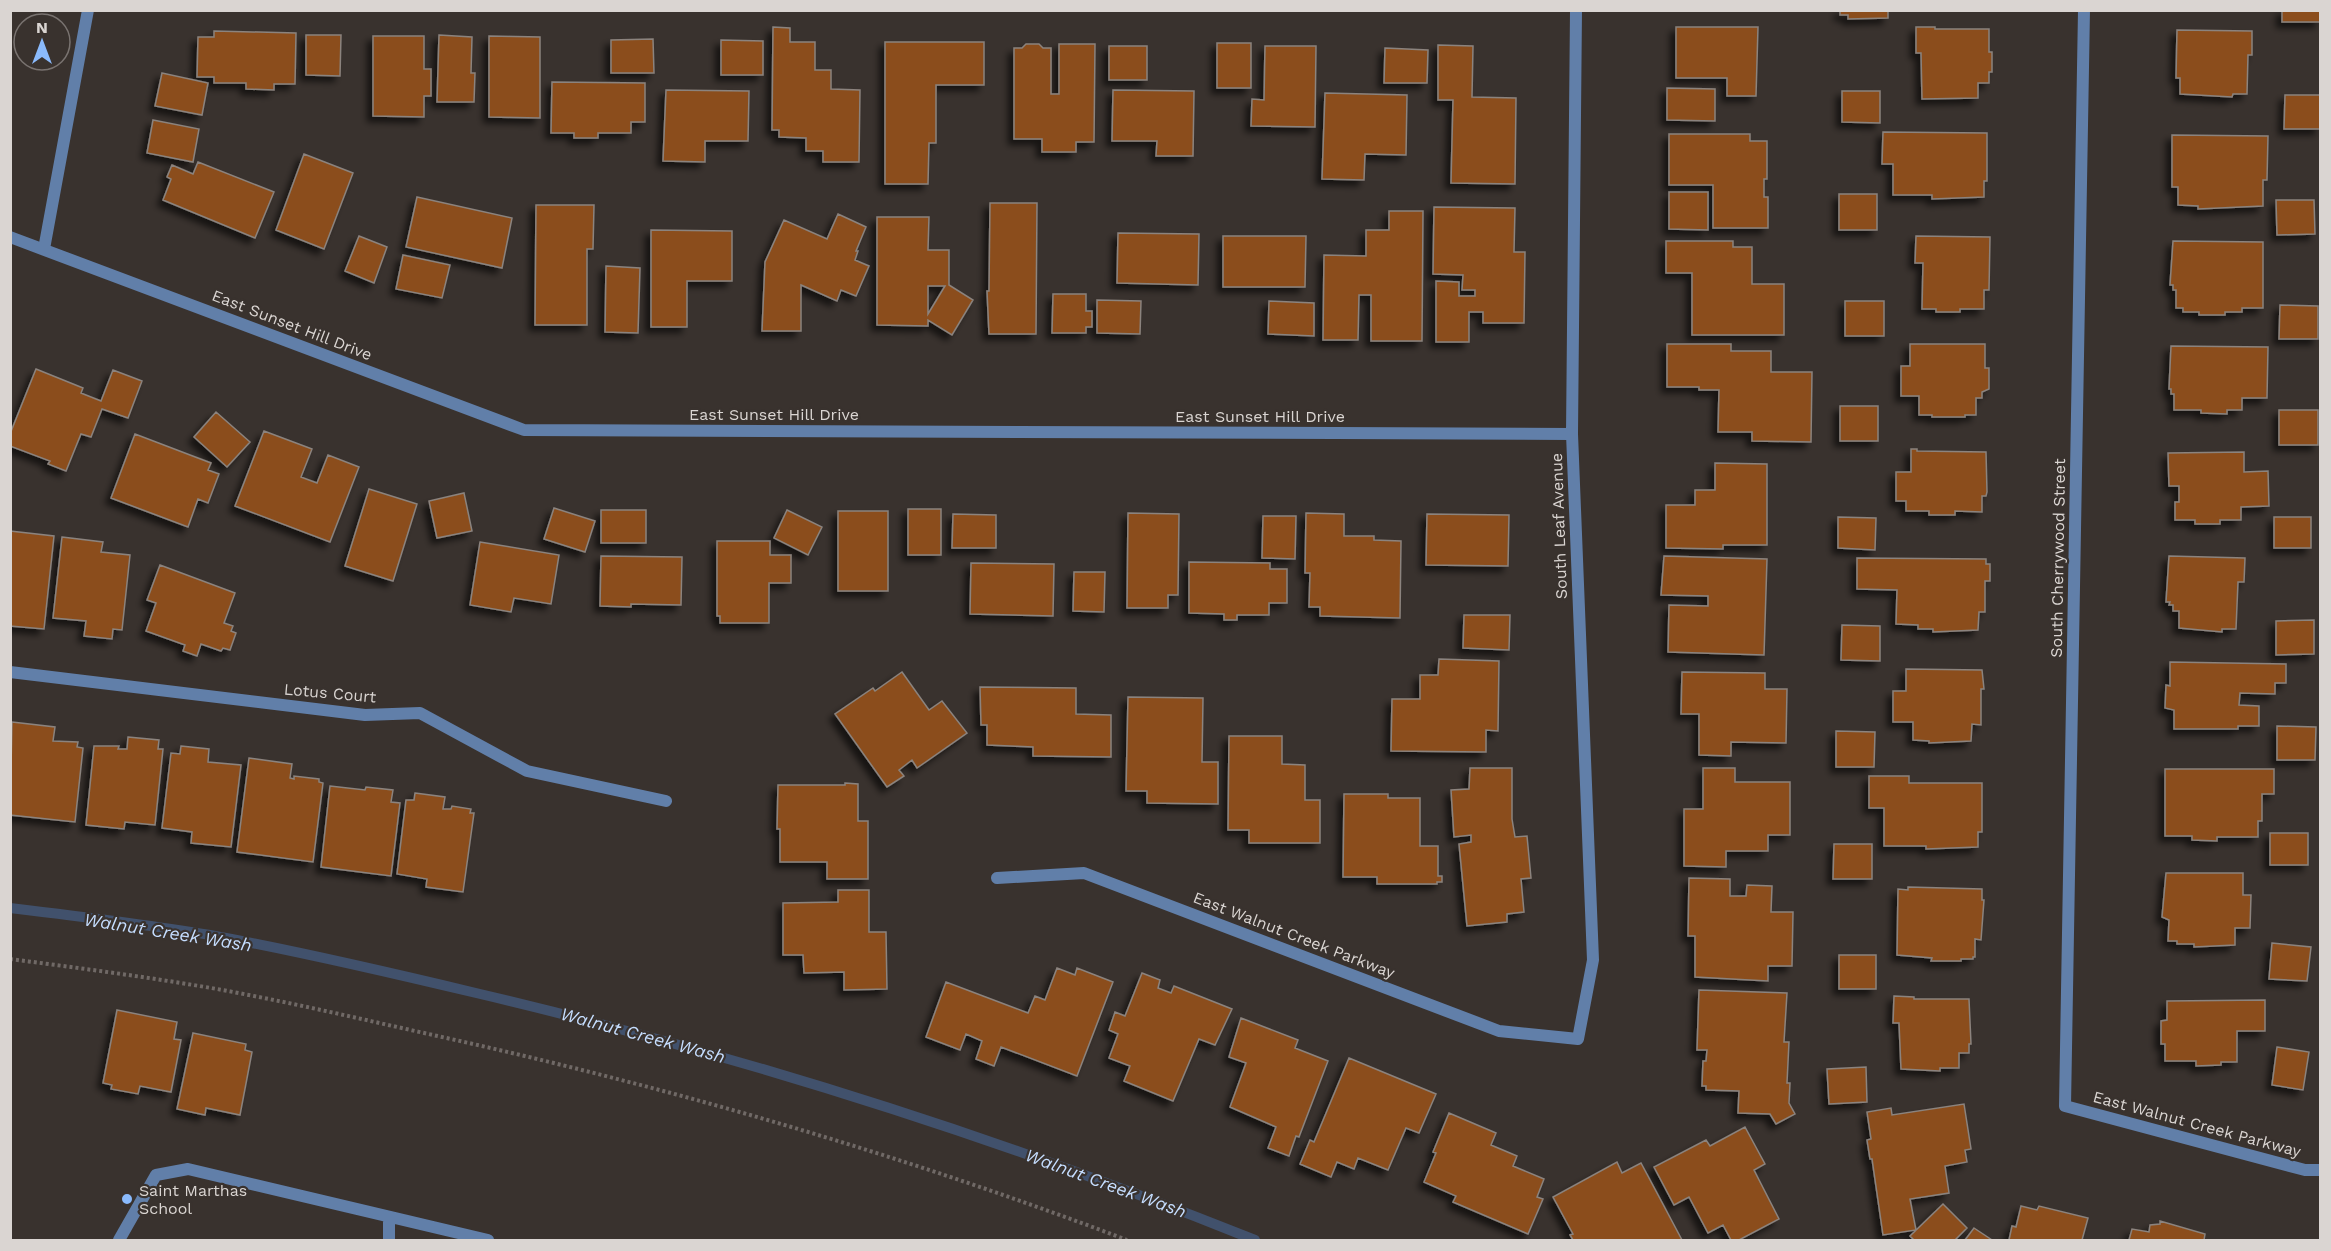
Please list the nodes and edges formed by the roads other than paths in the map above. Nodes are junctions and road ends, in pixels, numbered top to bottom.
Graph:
1 (88, 10) edge
2 (1576, 10) edge
3 (2084, 10) edge
4 (10, 237) edge
5 (44, 249) junction
6 (1572, 434) junction
7 (10, 672) edge
8 (666, 801) dead end
9 (998, 878) dead end
10 (1578, 1039) joint
11 (2065, 1106) joint
12 (2320, 1170) edge
13 (390, 1217) junction
14 (119, 1240) edge
15 (389, 1240) edge
16 (488, 1240) edge

1 - 5 street
2 - 6 street, South Leaf Avenue
3 - 11 street, South Cherrywood Street
4 - 5 street, East Sunset Hill Drive
5 - 6 street, East Sunset Hill Drive
6 - 10 street, South Leaf Avenue
7 - 8 street, Lotus Court
9 - 10 street, East Walnut Creek Parkway
11 - 12 street, East Walnut Creek Parkway
13 - 14 street
13 - 15 street
13 - 16 street

